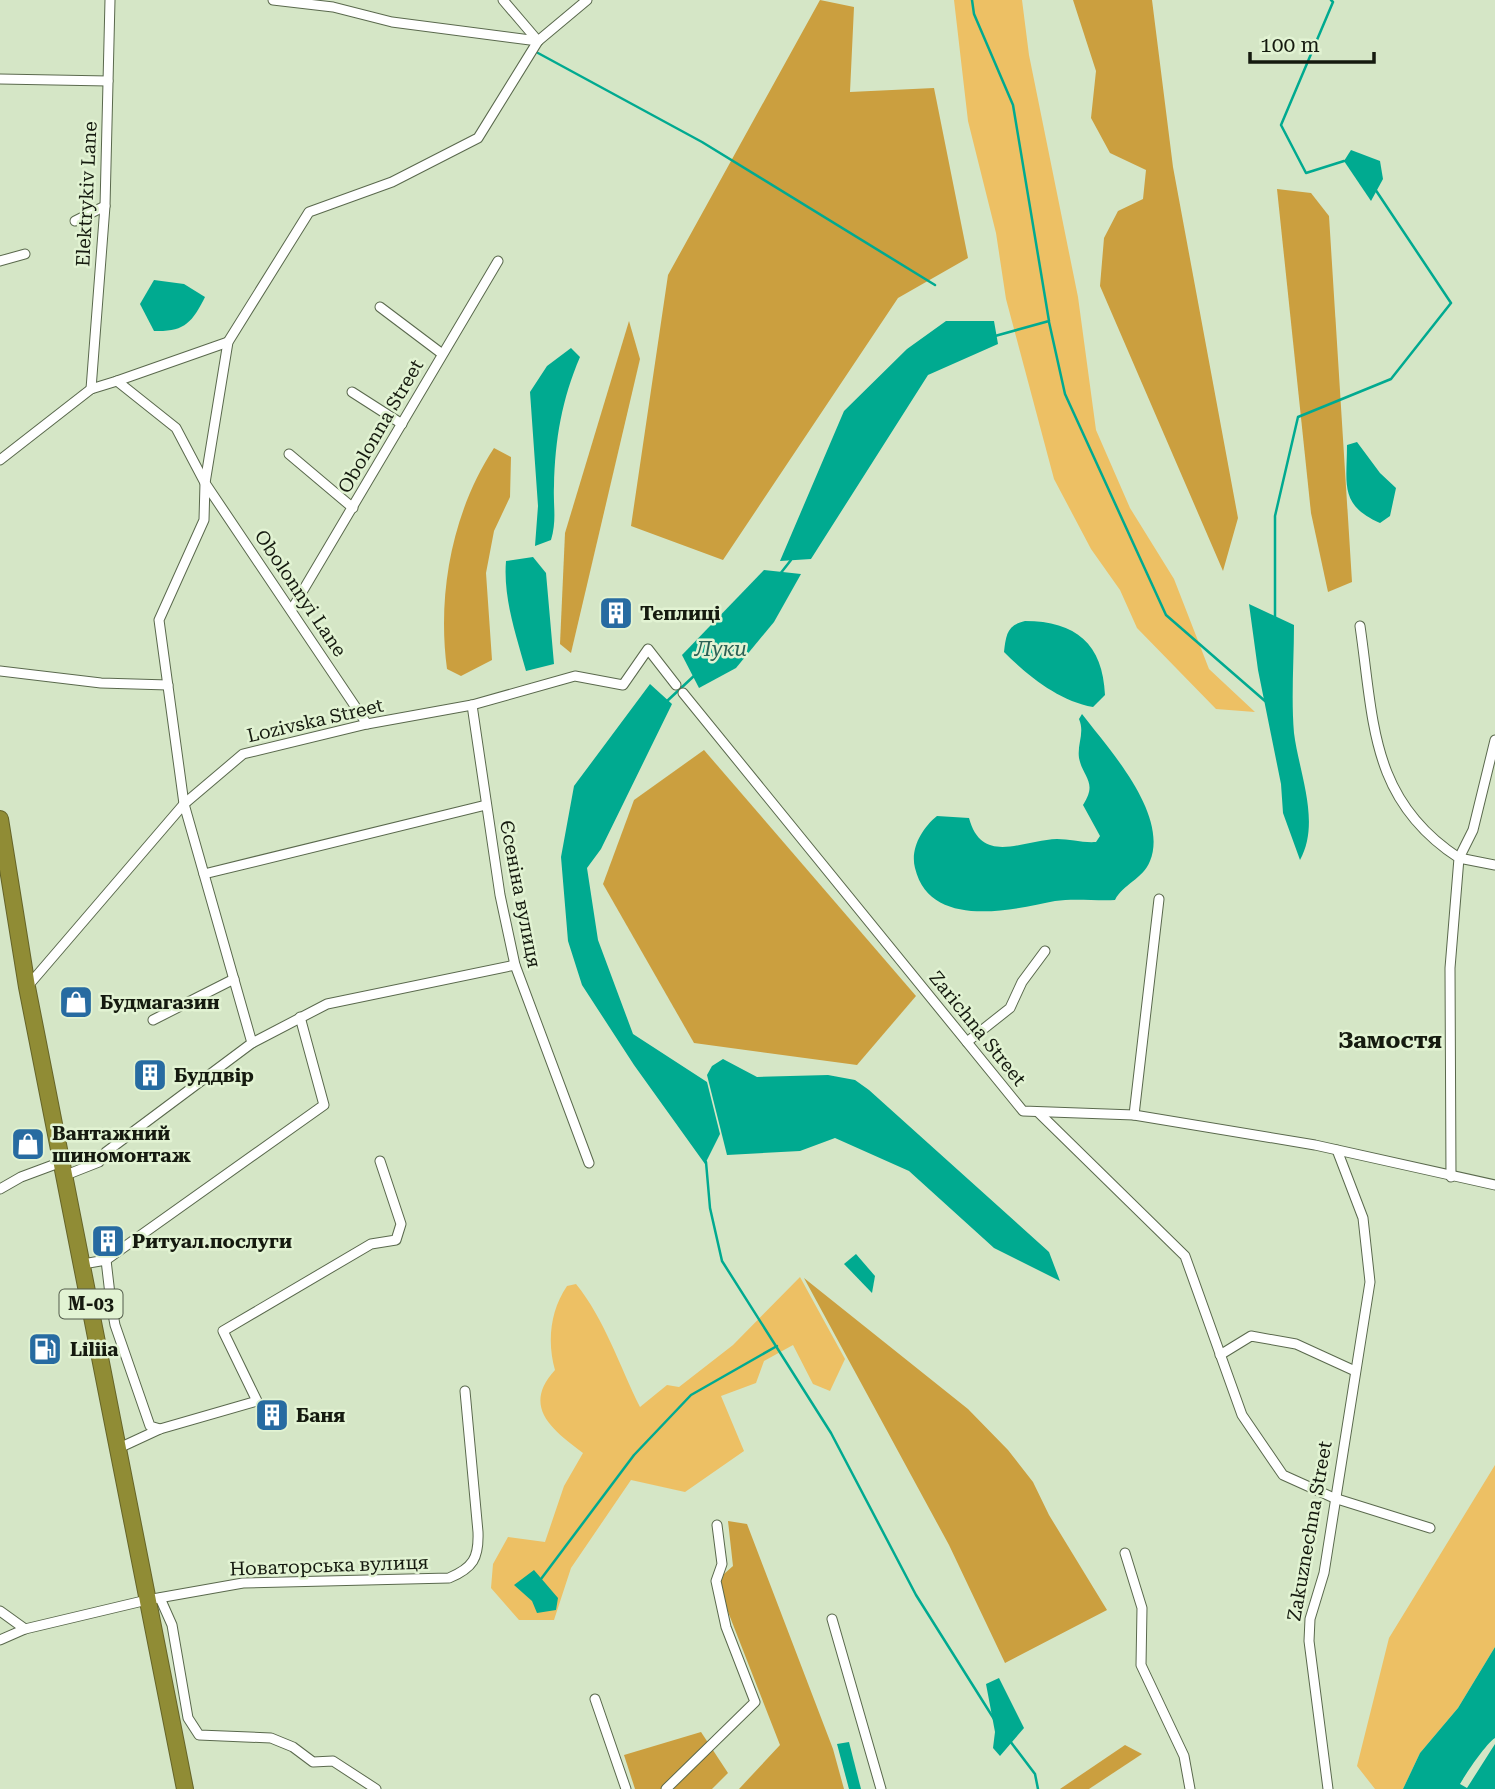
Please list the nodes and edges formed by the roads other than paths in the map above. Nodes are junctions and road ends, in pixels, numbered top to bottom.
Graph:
1 (110, 0) edge
2 (273, 0) edge
3 (503, 0) edge
4 (587, 0) edge
5 (335, 3) edge
6 (538, 41) junction
7 (0, 79) edge
8 (108, 82) junction
9 (105, 206) junction
10 (75, 221) dead end
11 (25, 254) dead end
12 (0, 261) edge
13 (498, 261) dead end
14 (380, 307) dead end
15 (228, 342) junction
16 (441, 353) junction
17 (117, 381) junction
18 (91, 389) junction
19 (352, 392) dead end
20 (402, 424) junction
21 (289, 454) dead end
22 (0, 460) edge
23 (205, 483) junction
24 (353, 508) junction
25 (292, 609) junction
26 (1360, 626) dead end
27 (0, 671) edge
28 (168, 685) junction
29 (676, 685) dead end
30 (684, 693) dead end
31 (472, 705) junction
32 (367, 724) junction
33 (1495, 740) edge
34 (184, 804) junction
35 (486, 805) junction
36 (0, 819) edge
37 (1459, 859) junction
38 (1495, 865) edge
39 (204, 874) junction
40 (1158, 899) dead end
41 (1045, 951) dead end
42 (515, 965) junction
43 (234, 979) junction
44 (27, 987) junction
45 (300, 1017) junction
46 (153, 1020) dead end
47 (967, 1042) junction
48 (252, 1043) junction
49 (1039, 1113) junction
50 (1134, 1115) junction
51 (1337, 1150) junction
52 (380, 1161) dead end
53 (589, 1163) dead end
54 (65, 1168) junction
55 (1451, 1177) junction
56 (1495, 1185) edge
57 (0, 1189) edge
58 (106, 1260) junction
59 (83, 1264) junction
60 (91, 1303) junction
61 (111, 1303) junction
62 (1220, 1355) junction
63 (1355, 1371) junction
64 (465, 1391) dead end
65 (160, 1429) junction
66 (119, 1448) junction
67 (1334, 1498) junction
68 (717, 1525) dead end
69 (1430, 1528) dead end
70 (1125, 1553) dead end
71 (154, 1599) junction
72 (0, 1611) edge
73 (832, 1619) dead end
74 (25, 1629) junction
75 (0, 1640) edge
76 (595, 1699) dead end
77 (186, 1789) edge
78 (376, 1789) edge
79 (626, 1789) edge
80 (666, 1789) edge
81 (881, 1789) edge
82 (1190, 1789) edge
83 (1328, 1789) edge

1 - 8 street, Elektrykiv Lane
2 - 5 street
3 - 6 street
4 - 6 street
5 - 6 street
6 - 15 street
7 - 8 street
8 - 9 street, Elektrykiv Lane
9 - 10 street
9 - 18 street, Elektrykiv Lane
11 - 12 street
13 - 16 street, Obolonna Street
14 - 16 street
15 - 17 street
15 - 23 street
16 - 20 street, Obolonna Street
17 - 18 street
17 - 23 street, Obolonnyi Lane
18 - 22 street
19 - 20 street
20 - 24 street, Obolonna Street
21 - 24 street
23 - 25 street, Obolonnyi Lane
23 - 28 street
24 - 25 street, Obolonna Street
25 - 32 street, Obolonnyi Lane
26 - 37 street
27 - 28 street
28 - 34 street
29 - 31 street, Lozivska Street
30 - 47 street, Zarichna Street
31 - 32 street, Lozivska Street
31 - 35 street, Єсеніна вулиця
32 - 34 street, Lozivska Street
33 - 37 street
34 - 39 street
34 - 44 street, Lozivska Street
35 - 39 street
35 - 42 street, Єсеніна вулиця
36 - 44 highway, М-03
37 - 38 street
37 - 55 street
39 - 43 street
40 - 50 street
41 - 47 street
42 - 45 street
42 - 53 street, Єсеніна вулиця
43 - 46 street
43 - 48 street
44 - 54 highway, М-03
45 - 48 street
45 - 58 street
47 - 49 street, Zarichna Street
48 - 54 street
49 - 50 street, Zarichna Street
49 - 62 street
50 - 51 street, Zarichna Street
51 - 55 street, Zarichna Street
51 - 63 street, Zakuznechna Street
52 - 65 street
54 - 57 street
54 - 59 highway, М-03
55 - 56 street, Zarichna Street
58 - 59 street
58 - 61 street
59 - 60 highway, М-03
60 - 61 street
60 - 66 highway, М-03
61 - 65 street
62 - 63 street
62 - 67 street
63 - 67 street, Zakuznechna Street
64 - 71 street, Новаторська вулиця
65 - 66 street
66 - 71 highway, М-03
67 - 69 street
67 - 83 street, Zakuznechna Street
68 - 80 street
70 - 82 street
71 - 74 street, Новаторська вулиця
71 - 77 highway, М-03
71 - 78 street
72 - 74 street
73 - 81 street
74 - 75 street, Новаторська вулиця
76 - 79 street

